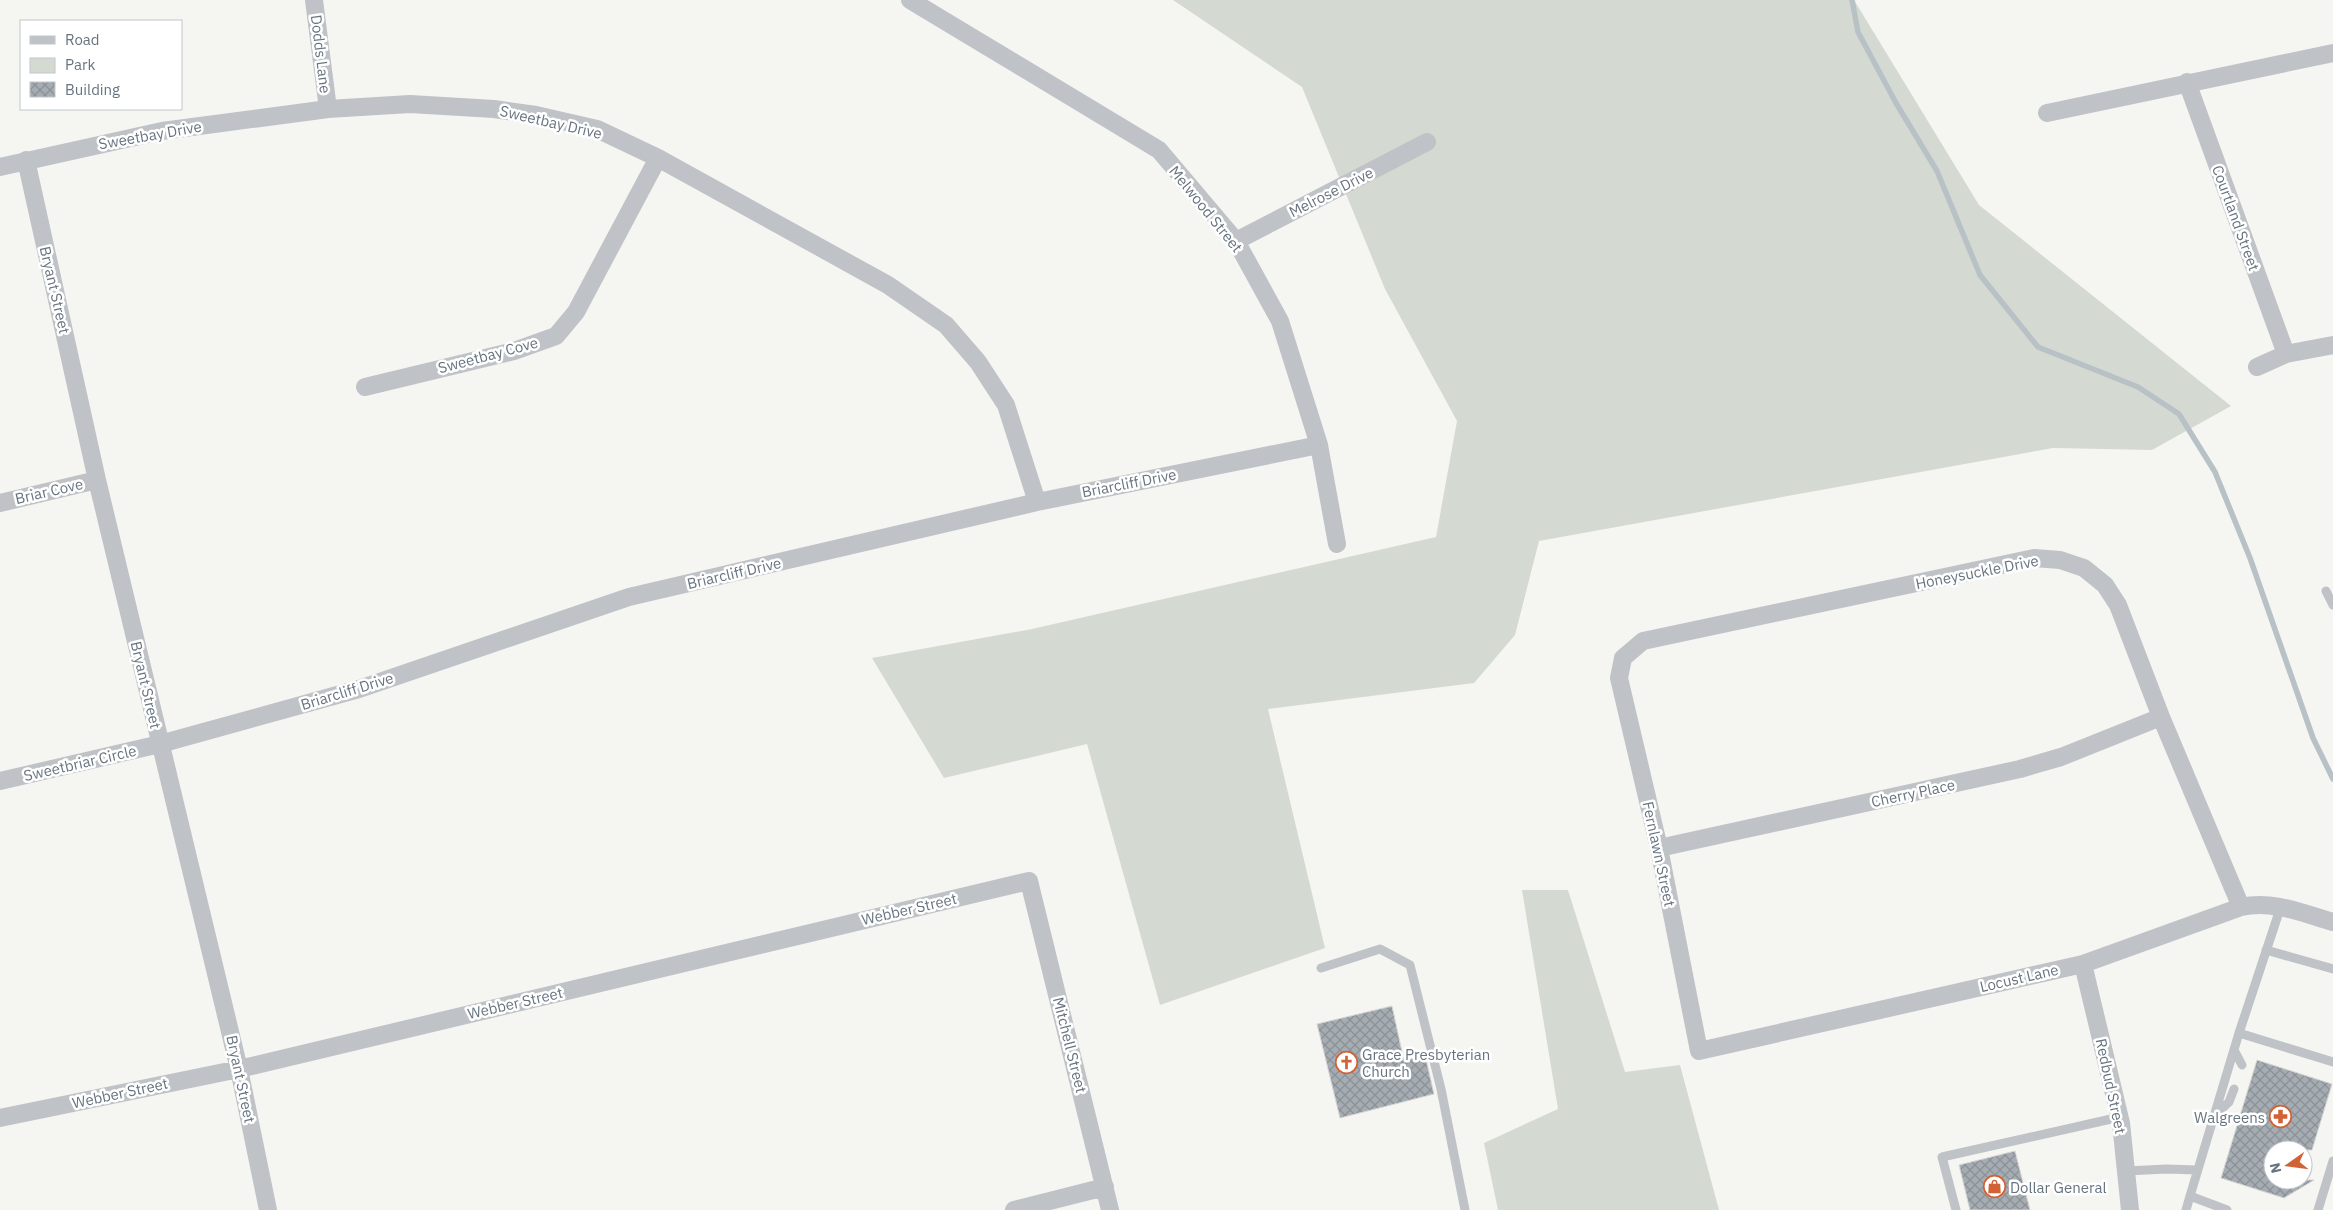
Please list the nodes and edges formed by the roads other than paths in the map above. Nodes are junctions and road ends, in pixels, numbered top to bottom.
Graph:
1 (314, 0) edge
2 (910, 0) edge
3 (2333, 53) edge
4 (2187, 82) junction
5 (328, 108) junction
6 (2046, 113) dead end
7 (1427, 142) dead end
8 (658, 158) junction
9 (26, 160) junction
10 (0, 167) edge
11 (1236, 241) junction
12 (2333, 345) edge
13 (2286, 354) junction
14 (2257, 367) dead end
15 (365, 387) dead end
16 (1319, 445) junction
17 (97, 480) junction
18 (1037, 502) junction
19 (0, 503) edge
20 (1337, 544) dead end
21 (2326, 591) dead end
22 (2333, 605) edge
23 (1624, 658) joint
24 (2161, 717) junction
25 (160, 744) junction
26 (0, 781) edge
27 (1659, 848) junction
28 (1029, 881) joint
29 (2280, 906) junction
30 (2241, 907) junction
31 (2333, 922) edge
32 (2266, 950) junction
33 (2083, 964) junction
34 (1321, 968) dead end
35 (2333, 969) edge
36 (2239, 1033) junction
37 (2234, 1050) junction
38 (1699, 1051) joint
39 (2333, 1062) edge
40 (2242, 1065) dead end
41 (240, 1069) junction
42 (2234, 1088) dead end
43 (2213, 1116) junction
44 (2120, 1117) junction
45 (0, 1118) edge
46 (2333, 1161) edge
47 (2197, 1170) junction
48 (2126, 1171) junction
49 (1105, 1187) junction
50 (2190, 1196) junction
51 (268, 1210) edge
52 (1014, 1210) edge
53 (1110, 1210) edge
54 (1465, 1210) edge
55 (1956, 1210) edge
56 (2130, 1210) edge
57 (2186, 1210) edge
58 (2227, 1210) edge
59 (2318, 1210) edge

1 - 5 street, Dodds Lane
2 - 11 street, Melwood Street
3 - 4 street
4 - 6 street
4 - 13 street, Courtland Street
5 - 8 street, Sweetbay Drive
5 - 9 street, Sweetbay Drive
7 - 11 street, Melrose Drive
8 - 15 street, Sweetbay Cove
8 - 18 street, Sweetbay Drive
9 - 10 street, Sweetbay Drive
9 - 17 street, Bryant Street
11 - 16 street, Melwood Street
12 - 13 street
13 - 14 street
16 - 18 street, Briarcliff Drive
16 - 20 street, Melwood Street
17 - 19 street, Briar Cove
17 - 25 street, Bryant Street
18 - 25 street, Briarcliff Drive
21 - 22 lane
23 - 24 street, Honeysuckle Drive
23 - 27 street, Fernlawn Street
24 - 27 street, Cherry Place
24 - 30 street, Honeysuckle Drive
25 - 26 street, Sweetbriar Circle
25 - 41 street, Bryant Street
27 - 38 street, Fernlawn Street
28 - 41 street, Webber Street
28 - 49 street, Mitchell Street
29 - 30 street, Locust Lane
29 - 31 street, Locust Lane
29 - 32 lane
30 - 33 street, Locust Lane
32 - 35 lane
32 - 36 lane
33 - 38 street, Locust Lane
33 - 44 street, Redbud Street
34 - 54 lane
36 - 37 lane
36 - 39 lane
37 - 40 lane
37 - 43 lane
41 - 45 street, Webber Street
41 - 51 street, Bryant Street
42 - 43 lane
43 - 47 lane
44 - 48 street, Redbud Street
44 - 55 lane
46 - 59 lane
47 - 48 lane
47 - 50 lane
48 - 56 street, Redbud Street
49 - 52 street
49 - 53 street, Mitchell Street
50 - 57 lane
50 - 58 lane

